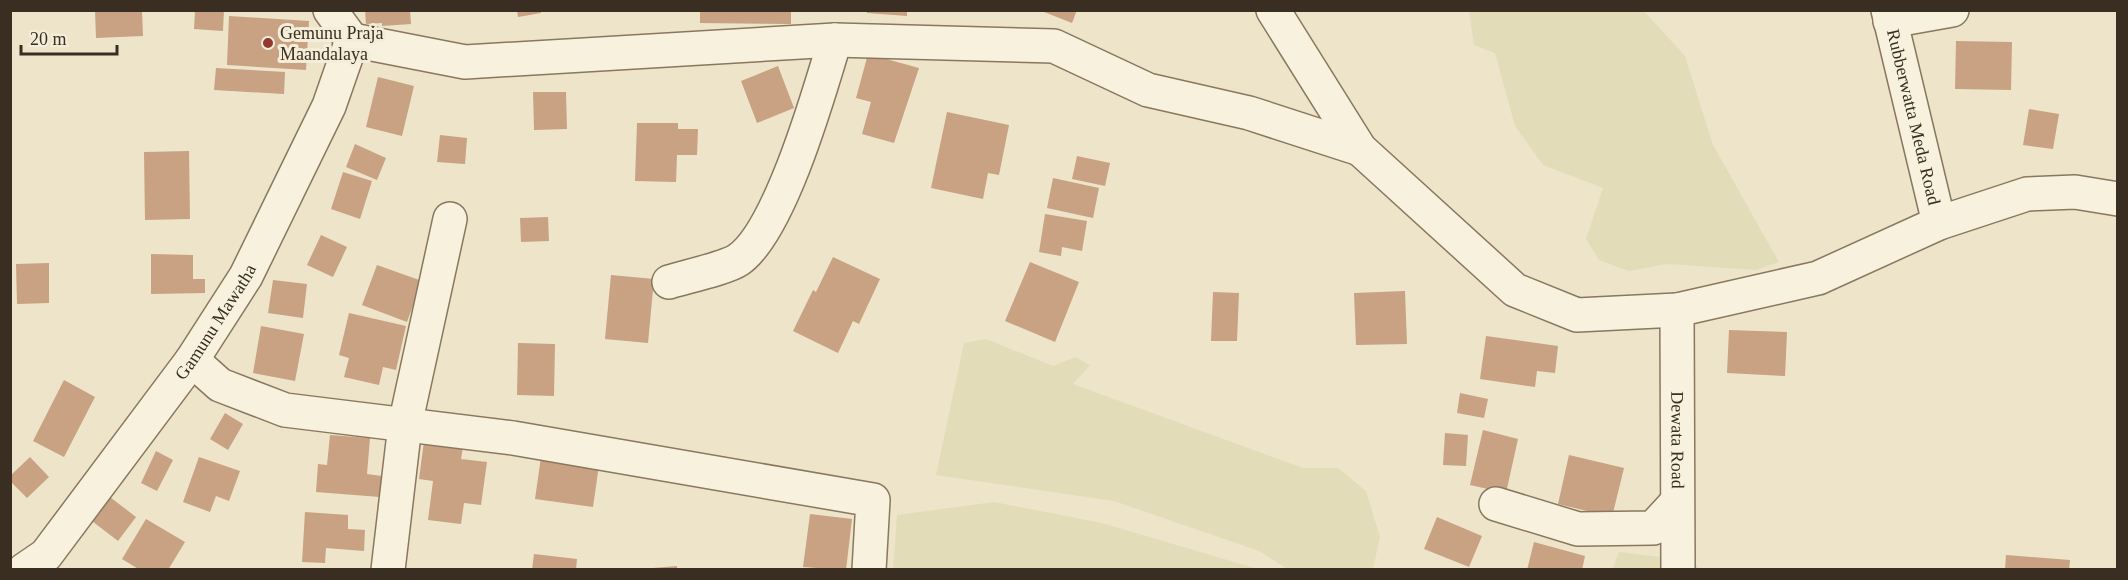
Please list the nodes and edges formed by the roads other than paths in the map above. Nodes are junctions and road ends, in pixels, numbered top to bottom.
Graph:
1 (330, 10) edge
2 (1273, 10) edge
3 (1952, 10) edge
4 (1889, 16) edge
5 (352, 40) junction
6 (835, 40) junction
7 (1360, 149) junction
8 (2118, 199) edge
9 (450, 219) dead end
10 (1939, 223) junction
11 (669, 282) dead end
12 (1677, 310) junction
13 (192, 360) junction
14 (405, 425) junction
15 (1677, 502) junction
16 (1496, 504) dead end
17 (24, 570) edge
18 (388, 570) edge
19 (869, 570) edge
20 (1678, 570) edge

1 - 5 street
2 - 7 street
3 - 4 street
4 - 10 street, Rubberwatta Meda Road
5 - 6 street
5 - 13 street, Gamunu Mawatha
6 - 7 street
6 - 11 street
7 - 12 street
8 - 10 street
9 - 14 street
10 - 12 street
12 - 15 street, Dewata Road
13 - 14 street
13 - 17 street, Gamunu Mawatha
14 - 18 street
14 - 19 street
15 - 16 street
15 - 20 street, Dewata Road

